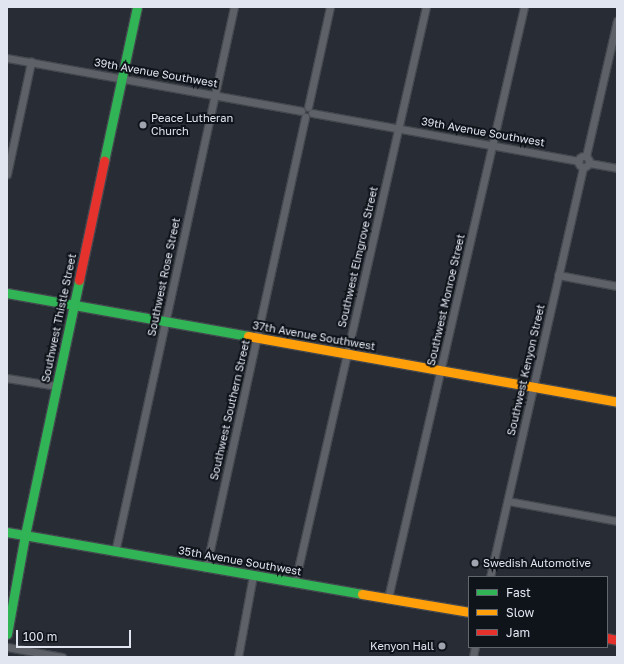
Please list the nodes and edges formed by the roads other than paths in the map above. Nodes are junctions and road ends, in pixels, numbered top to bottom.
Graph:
1 (137, 7) edge
2 (234, 7) edge
3 (330, 7) edge
4 (426, 7) edge
5 (524, 7) edge
6 (617, 21) edge
7 (7, 58) edge
8 (31, 62) junction
9 (122, 78) junction
10 (214, 95) junction
11 (310, 110) junction
12 (303, 114) junction
13 (399, 128) junction
14 (492, 145) junction
15 (584, 162) junction
16 (617, 168) edge
17 (7, 174) edge
18 (558, 275) junction
19 (617, 286) edge
20 (7, 293) edge
21 (74, 305) junction
22 (165, 322) junction
23 (258, 338) junction
24 (347, 355) junction
25 (441, 370) junction
26 (7, 378) edge
27 (56, 386) junction
28 (533, 388) junction
29 (617, 402) edge
30 (508, 500) junction
31 (617, 521) edge
32 (7, 532) edge
33 (25, 535) junction
34 (115, 552) junction
35 (206, 568) junction
36 (253, 575) junction
37 (490, 576) edge
38 (295, 582) junction
39 (388, 598) junction
40 (468, 612) edge
41 (7, 634) edge
42 (7, 647) edge
43 (62, 657) edge
44 (238, 657) edge

1 - 9 main road, Southwest Thistle Street
2 - 10 street, Southwest Rose Street
3 - 11 street
4 - 13 street, Southwest Elmgrove Street
5 - 14 street, Southwest Monroe Street
6 - 15 street, Southwest Kenyon Street
7 - 8 street, 39th Avenue Southwest
8 - 9 street, 39th Avenue Southwest
8 - 17 street
9 - 10 street, 39th Avenue Southwest
9 - 21 main road, Southwest Thistle Street
10 - 12 street, 39th Avenue Southwest
10 - 22 street, Southwest Rose Street
11 - 12 street
11 - 13 street, 39th Avenue Southwest
12 - 23 street, Southwest Southern Street
13 - 14 street, 39th Avenue Southwest
13 - 24 street, Southwest Elmgrove Street
14 - 15 street, 39th Avenue Southwest
14 - 25 street, Southwest Monroe Street
15 - 16 street, 39th Avenue Southwest
15 - 18 street, Southwest Kenyon Street
18 - 19 street
18 - 28 street, Southwest Kenyon Street
20 - 21 main road, 37th Avenue Southwest
21 - 22 main road, 37th Avenue Southwest
21 - 27 main road, Southwest Thistle Street
22 - 23 main road, 37th Avenue Southwest
22 - 34 street, Southwest Rose Street
23 - 24 main road, 37th Avenue Southwest
23 - 35 street, Southwest Southern Street
24 - 25 main road, 37th Avenue Southwest
24 - 38 street, Southwest Elmgrove Street
25 - 28 main road, 37th Avenue Southwest
25 - 39 street, Southwest Monroe Street
26 - 27 street
27 - 33 main road, Southwest Thistle Street
28 - 29 main road, 37th Avenue Southwest
28 - 30 street, Southwest Kenyon Street
30 - 31 street
30 - 37 street, Southwest Kenyon Street
32 - 33 main road, 35th Avenue Southwest
33 - 34 main road, 35th Avenue Southwest
33 - 41 main road, Southwest Thistle Street
34 - 35 main road, 35th Avenue Southwest
35 - 36 main road, 35th Avenue Southwest
36 - 38 main road, 35th Avenue Southwest
36 - 44 street
38 - 39 main road, 35th Avenue Southwest
39 - 40 main road, 35th Avenue Southwest
42 - 43 street

